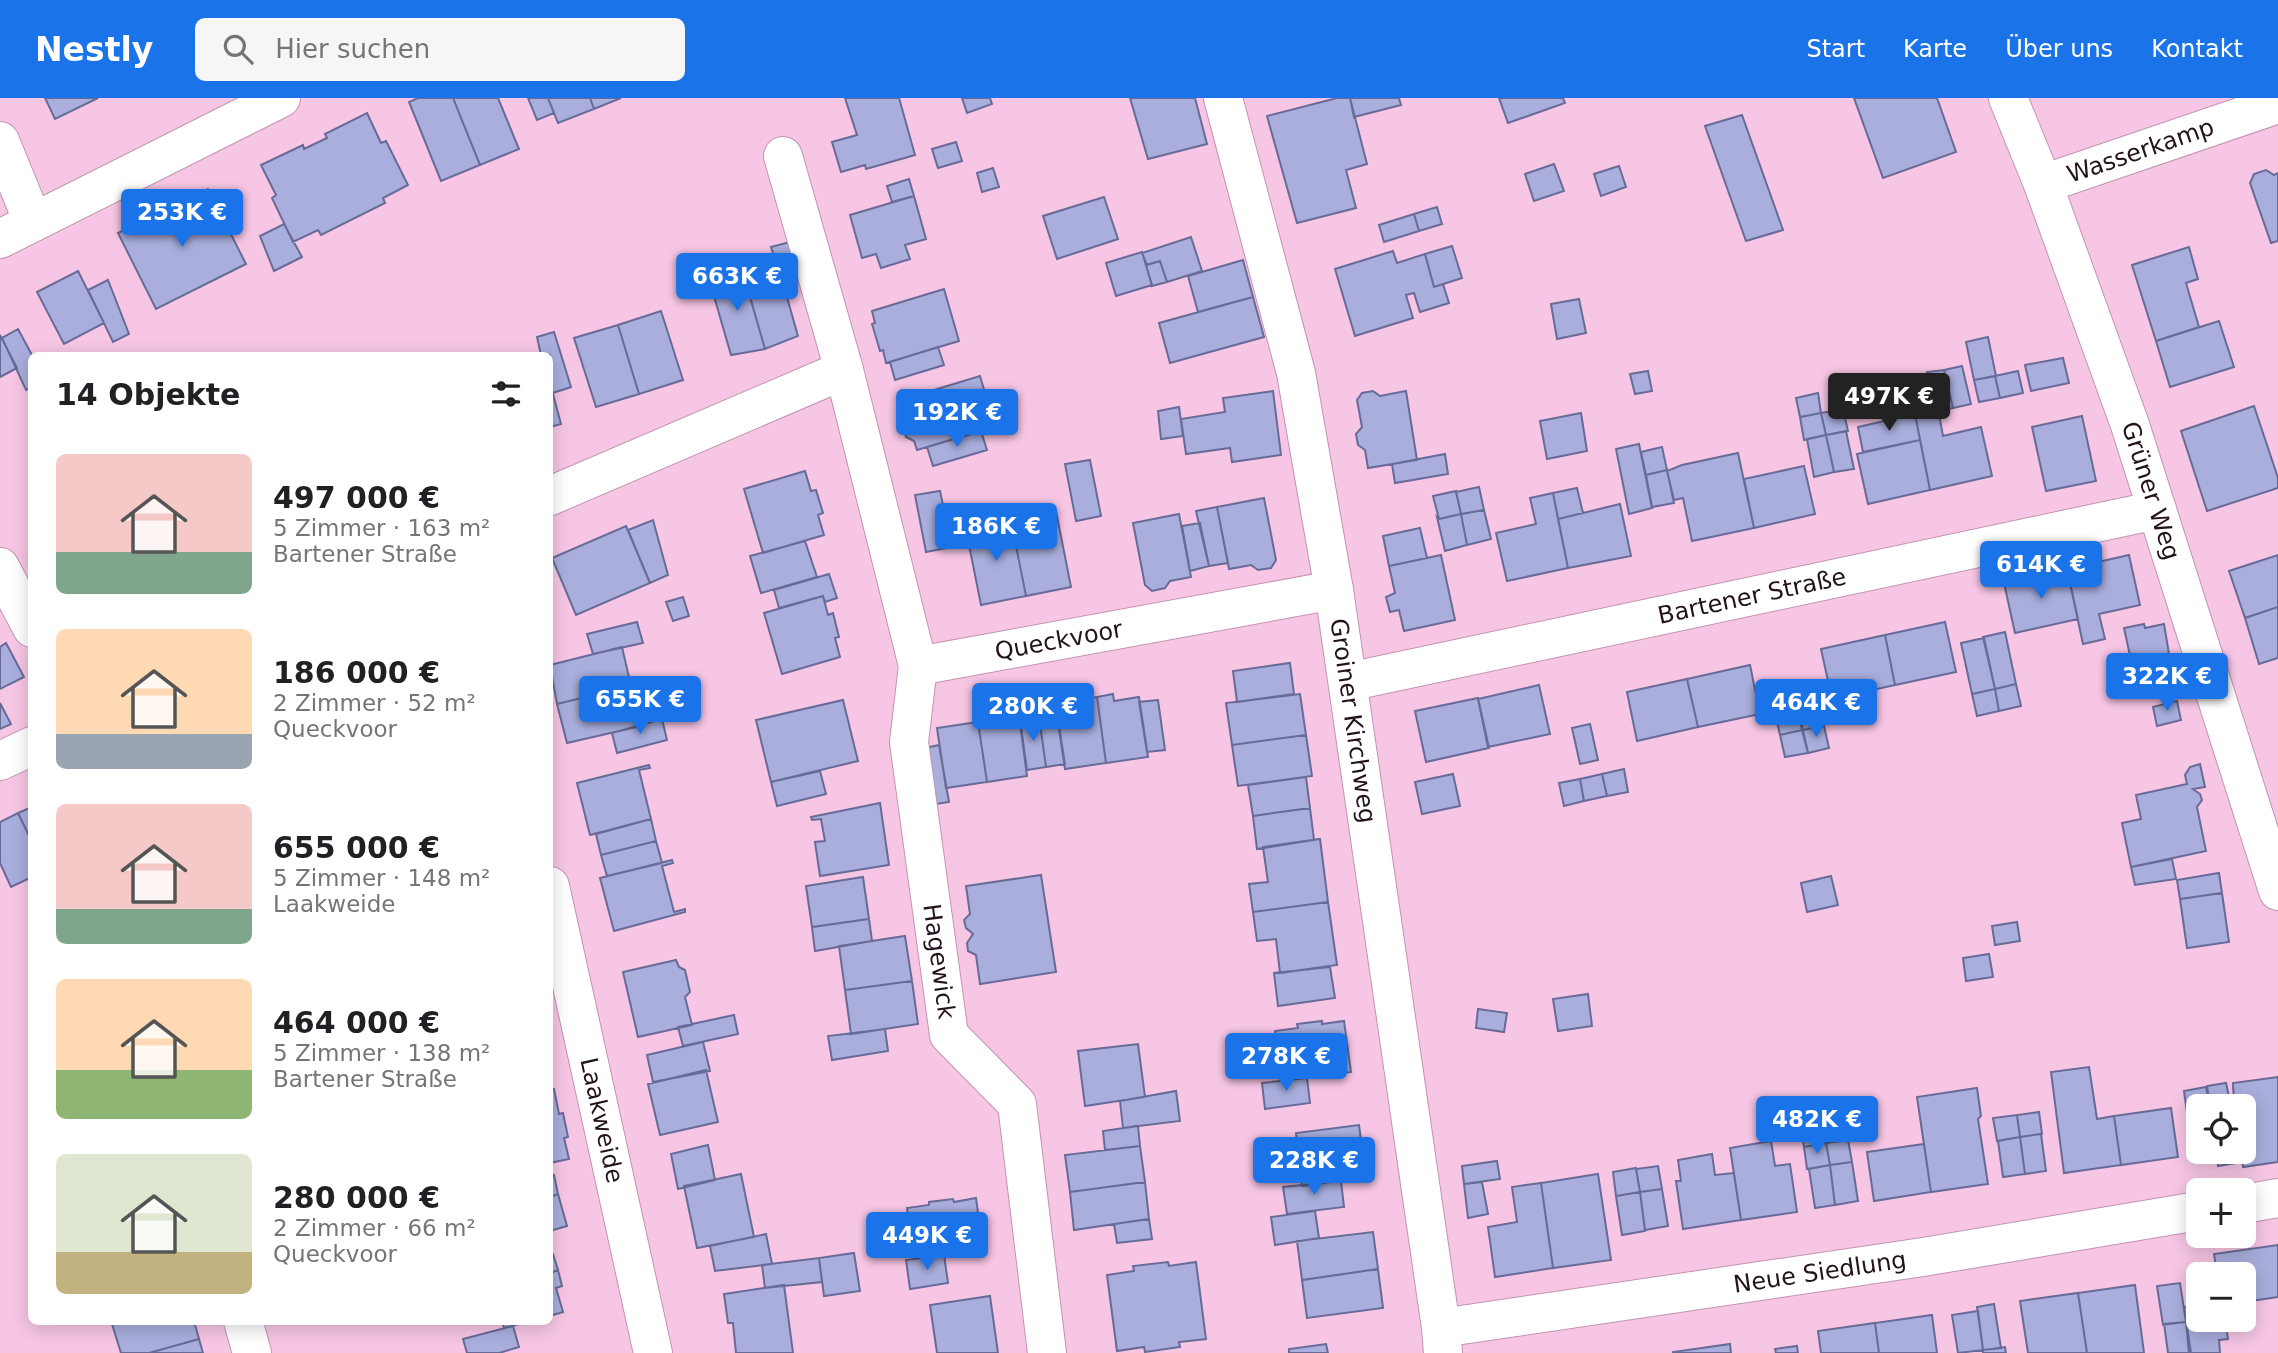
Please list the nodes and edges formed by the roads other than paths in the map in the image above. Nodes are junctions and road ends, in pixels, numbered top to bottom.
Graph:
1 (281, 98) edge
2 (1223, 98) edge
3 (2008, 98) edge
4 (2278, 104) edge
5 (0, 141) edge
6 (783, 156) dead end
7 (2043, 184) junction
8 (16, 230) edge
9 (844, 370) junction
10 (553, 495) edge
11 (2157, 510) junction
12 (0, 567) edge
13 (1334, 590) junction
14 (28, 620) edge
15 (918, 666) junction
16 (1348, 682) junction
17 (28, 748) edge
18 (0, 761) edge
19 (2278, 891) edge
20 (553, 900) edge
21 (2278, 1198) edge
22 (2256, 1202) edge
23 (2186, 1214) edge
24 (244, 1325) edge
25 (1442, 1340) edge
26 (252, 1353) edge
27 (653, 1353) edge
28 (1047, 1353) edge

1 - 8 street
2 - 13 street, Groiner Kirchweg
3 - 7 street, Grüner Weg
4 - 7 street, Wasserkamp
5 - 8 street
6 - 9 street
7 - 11 street, Grüner Weg
9 - 10 street
9 - 15 street
11 - 16 street, Bartener Straße
11 - 19 street, Grüner Weg
12 - 14 street
13 - 15 street, Queckvoor
13 - 16 street, Groiner Kirchweg
15 - 28 street, Hagewick
16 - 25 street, Groiner Kirchweg
17 - 18 street
20 - 27 street, Laakweide
21 - 22 street
23 - 25 street, Neue Siedlung
24 - 26 street

